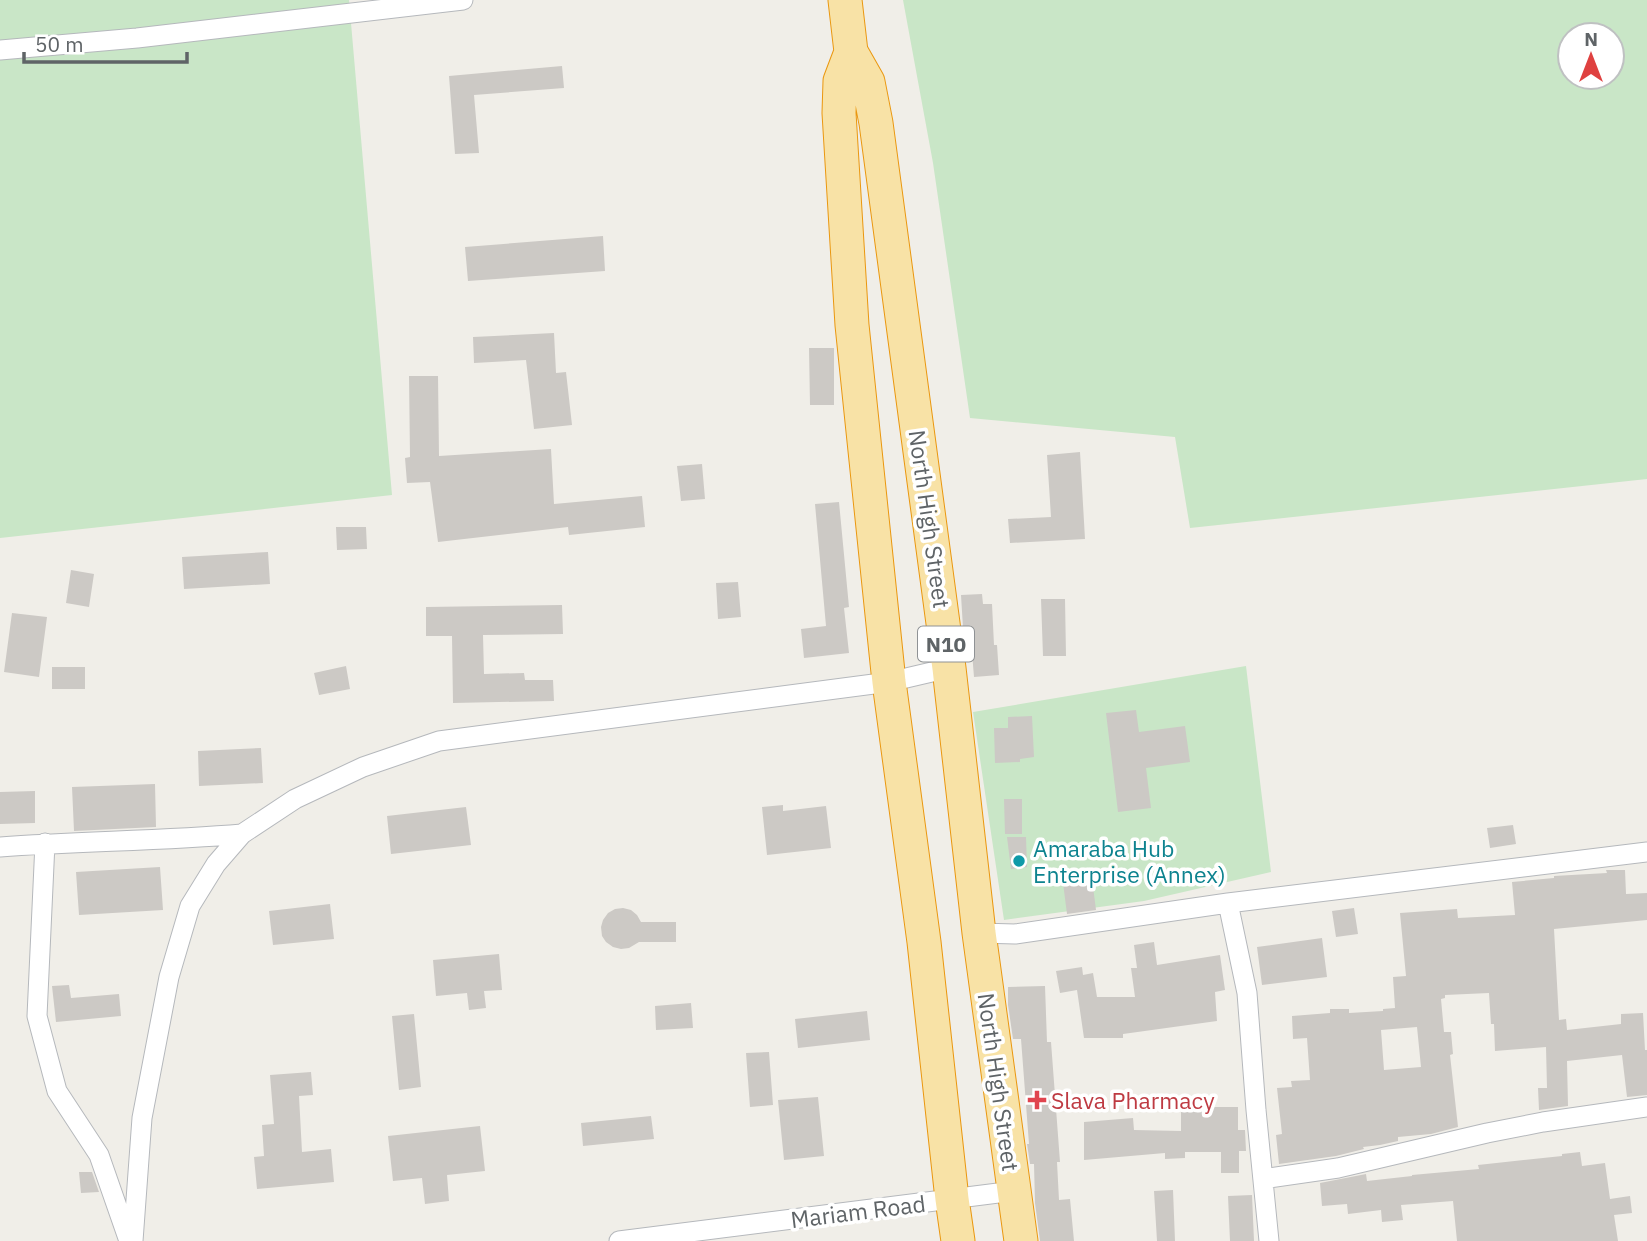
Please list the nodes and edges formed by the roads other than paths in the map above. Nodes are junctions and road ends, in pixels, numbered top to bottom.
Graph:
1 (463, 0) edge
2 (845, 0) edge
3 (0, 50) edge
4 (851, 52) junction
5 (949, 668) junction
6 (890, 682) junction
7 (242, 834) junction
8 (45, 843) junction
9 (0, 847) edge
10 (1647, 852) edge
11 (1228, 903) junction
12 (979, 933) junction
13 (1647, 1107) edge
14 (1263, 1179) junction
15 (1014, 1191) junction
16 (952, 1199) junction
17 (131, 1241) edge
18 (619, 1241) edge
19 (958, 1241) edge
20 (1021, 1241) edge
21 (1269, 1241) edge

1 - 3 street
2 - 4 highway, North High Street / N10
4 - 5 highway, North High Street / N10
4 - 6 highway, North High Street / N10
5 - 6 street
5 - 12 highway, North High Street / N10
6 - 7 street
6 - 16 highway, North High Street / N10
7 - 8 street
7 - 17 street
8 - 9 street
8 - 17 street
10 - 11 street
11 - 12 street
11 - 14 street
12 - 15 highway, North High Street / N10
13 - 14 street
14 - 21 street
15 - 16 street, Mariam Road
15 - 20 highway, North High Street / N10
16 - 18 street, Mariam Road
16 - 19 highway, North High Street / N10

